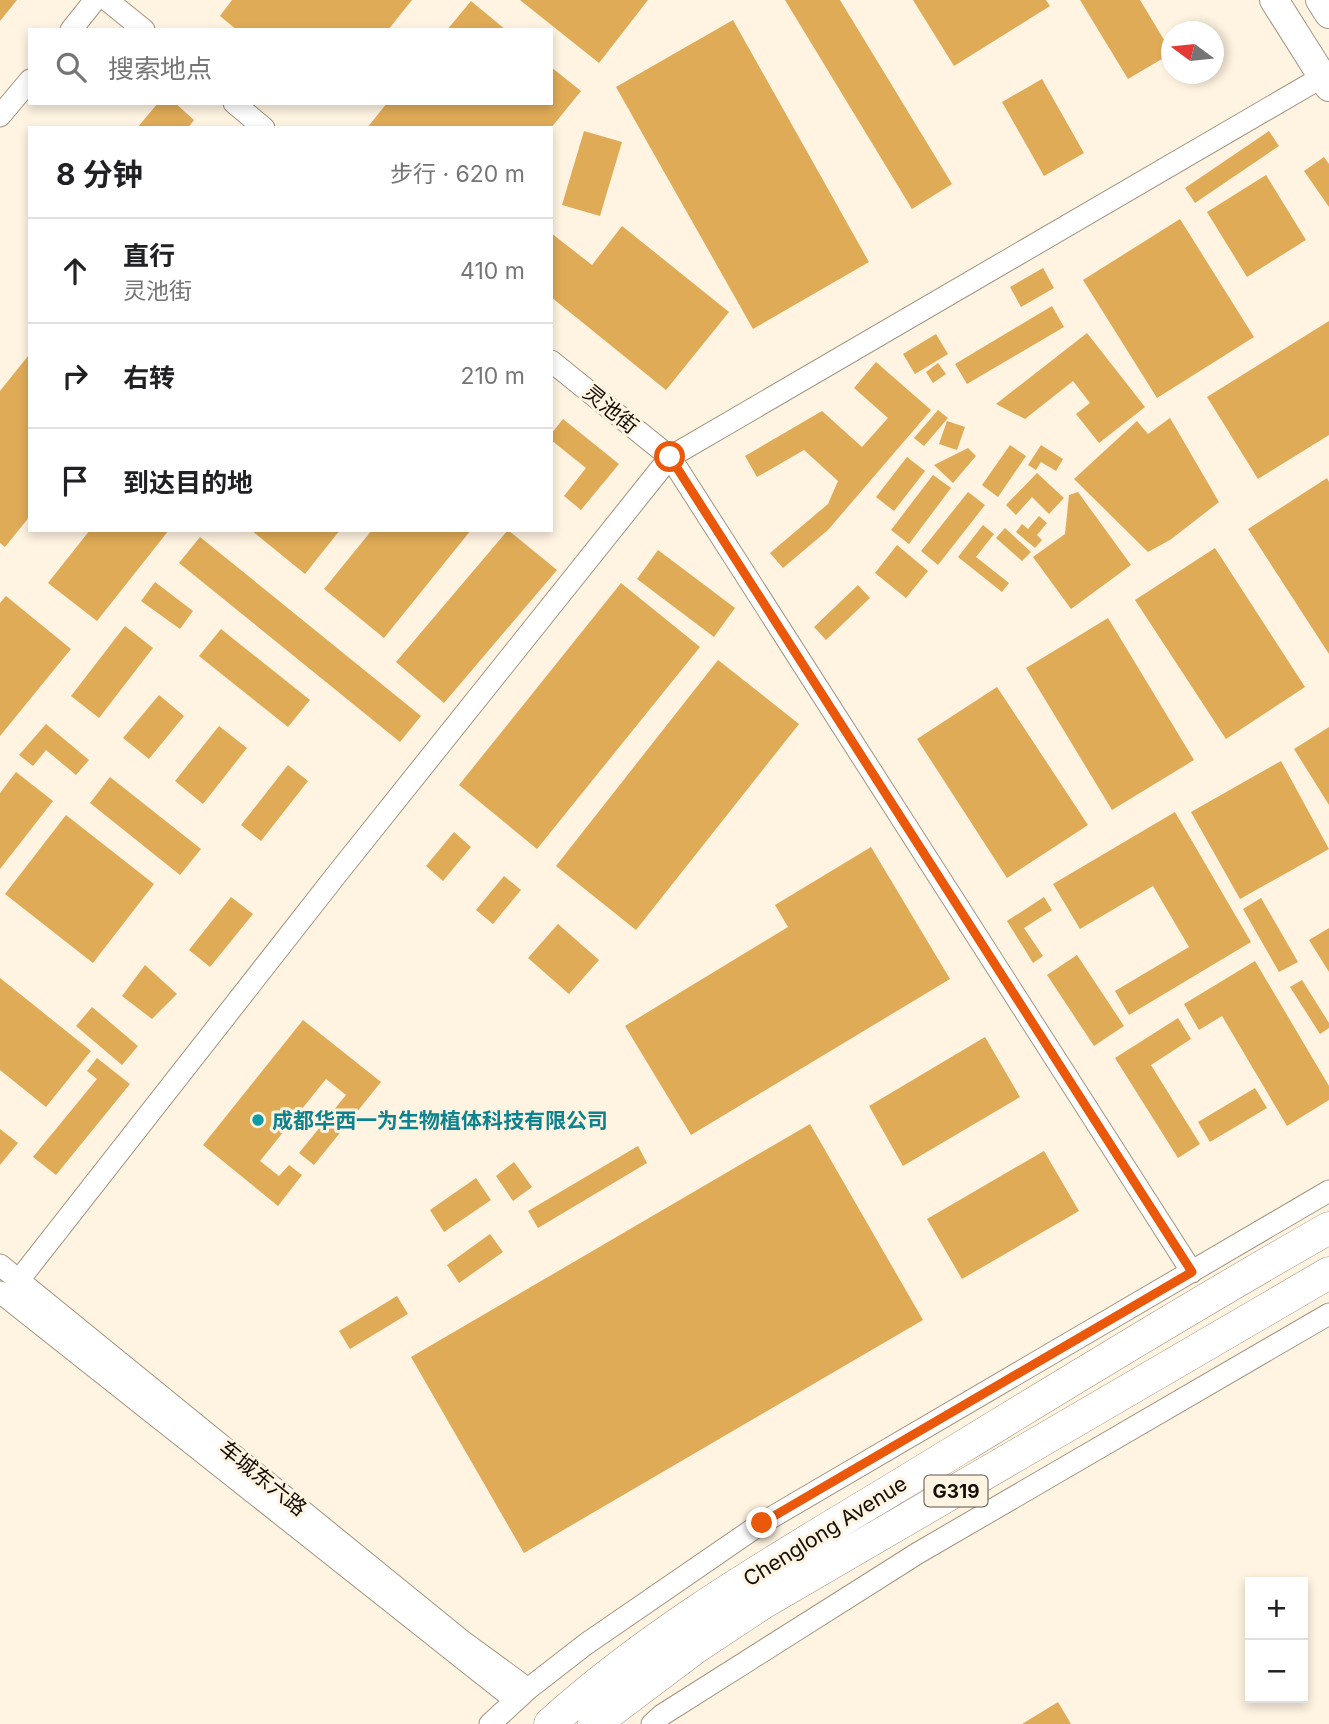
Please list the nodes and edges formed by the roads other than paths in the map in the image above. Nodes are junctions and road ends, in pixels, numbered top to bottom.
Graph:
1 (95, 0) edge
2 (107, 0) edge
3 (1273, 0) edge
4 (1320, 0) edge
5 (1329, 14) edge
6 (73, 28) edge
7 (142, 28) edge
8 (1327, 79) edge
9 (28, 82) edge
10 (236, 105) edge
11 (0, 116) edge
12 (262, 126) edge
13 (553, 363) edge
14 (670, 457) junction
15 (1329, 1191) edge
16 (1329, 1228) edge
17 (0, 1265) edge
18 (1192, 1272) junction
19 (1329, 1273) edge
20 (19, 1280) junction
21 (0, 1292) edge
22 (1329, 1314) edge
23 (521, 1695) junction
24 (490, 1724) edge
25 (550, 1724) edge
26 (594, 1724) edge
27 (652, 1724) edge

1 - 6 street
2 - 7 street
3 - 8 main road
4 - 5 main road
8 - 14 street
9 - 11 street
10 - 12 street
13 - 14 street, 灵池街
14 - 18 street, 灵池街
14 - 20 street
15 - 18 street
16 - 25 highway, Chenglong Avenue / G319
17 - 20 street, 车城东六路
18 - 23 street
19 - 26 highway, Chenglong Avenue / G319
20 - 23 street, 车城东六路
21 - 23 street, 车城东六路
22 - 27 street
23 - 24 street

